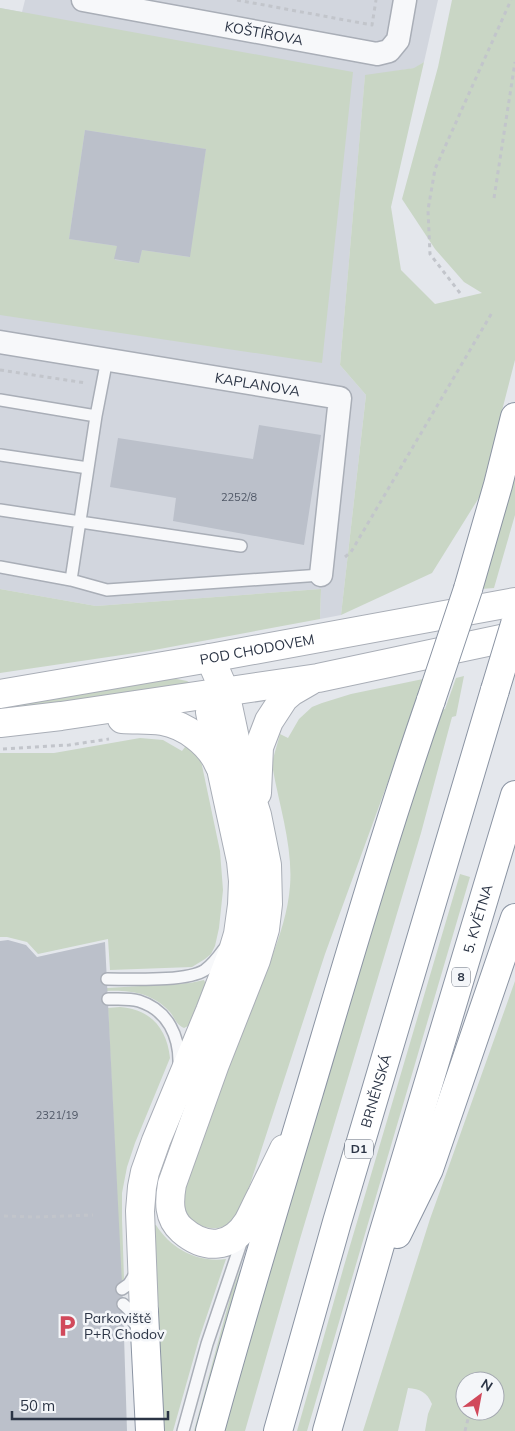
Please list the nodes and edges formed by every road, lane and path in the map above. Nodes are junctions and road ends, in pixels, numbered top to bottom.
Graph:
1 (84, 0) edge
2 (237, 0) edge
3 (376, 0) edge
4 (405, 0) edge
5 (511, 0) edge
6 (515, 62) edge
7 (494, 198) dead end
8 (460, 293) dead end
9 (492, 311) dead end
10 (0, 342) edge
11 (107, 359) junction
12 (0, 370) edge
13 (102, 385) junction
14 (0, 400) edge
15 (96, 416) junction
16 (515, 417) edge
17 (0, 454) edge
18 (88, 468) junction
19 (0, 510) edge
20 (80, 522) junction
21 (241, 546) dead end
22 (0, 567) edge
23 (321, 576) junction
24 (71, 580) junction
25 (515, 602) edge
26 (515, 624) edge
27 (515, 636) edge
28 (210, 658) junction
29 (318, 678) junction
30 (216, 693) junction
31 (0, 694) edge
32 (61, 716) junction
33 (0, 723) edge
34 (116, 738) dead end
35 (0, 749) edge
36 (222, 773) junction
37 (515, 795) edge
38 (257, 815) junction
39 (515, 918) edge
40 (240, 925) junction
41 (107, 979) dead end
42 (108, 999) dead end
43 (177, 1088) junction
44 (304, 1110) junction
45 (93, 1214) dead end
46 (4, 1216) dead end
47 (247, 1223) junction
48 (142, 1263) junction
49 (122, 1289) dead end
50 (364, 1302) junction
51 (150, 1431) edge
52 (183, 1431) edge
53 (210, 1431) edge
54 (278, 1431) edge
55 (327, 1431) edge

1 - 4 street, KOŠTÍŘOVA
2 - 3 path
5 - 8 path
6 - 7 path
9 - 23 path
10 - 11 street, KAPLANOVA
11 - 13 lane
11 - 23 street, KAPLANOVA
12 - 13 path
13 - 15 lane
14 - 15 lane
15 - 18 lane
16 - 44 main road, bridge
17 - 18 lane
18 - 20 lane
19 - 20 lane
20 - 21 lane
20 - 24 lane
22 - 24 lane
23 - 24 lane
25 - 28 main road, POD CHODOVEM
26 - 54 main road, BRNĚNSKÁ / D1, bridge
27 - 29 main road
28 - 30 main road
28 - 31 main road, POD CHODOVEM
29 - 30 main road
29 - 38 main road
30 - 32 main road
30 - 36 main road
30 - 38 main road
32 - 33 main road
32 - 36 main road
34 - 35 path
36 - 40 main road
37 - 50 main road, 5. KVĚTNA / 8
38 - 47 main road
39 - 50 main road
40 - 41 lane
40 - 43 main road
42 - 43 lane
43 - 48 main road
44 - 47 main road
44 - 53 main road
45 - 46 path
47 - 52 lane
48 - 49 lane
48 - 51 main road
50 - 55 main road

